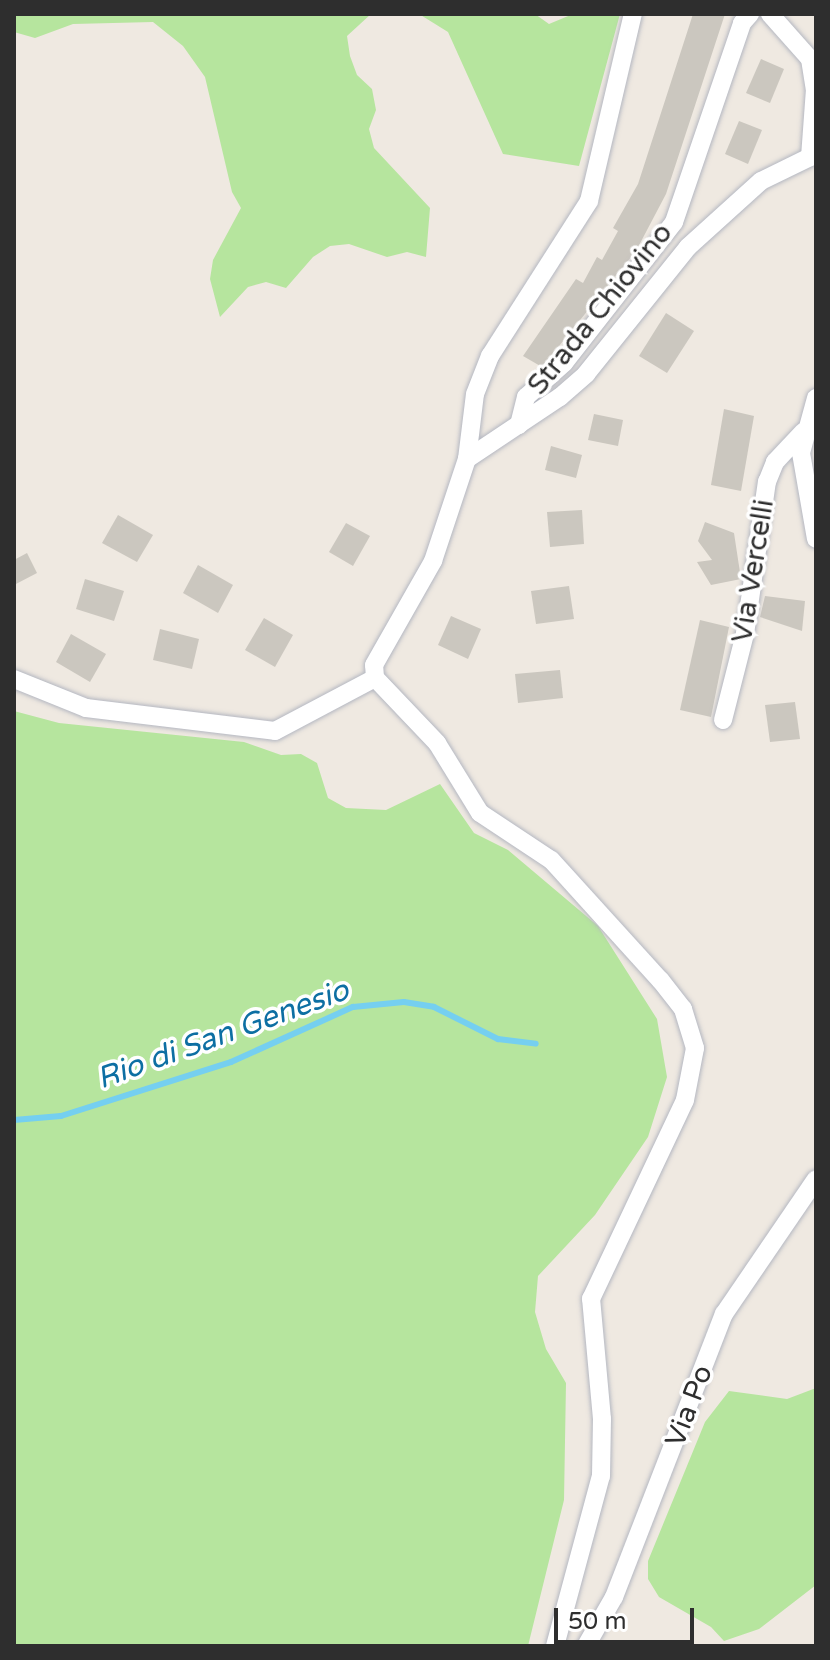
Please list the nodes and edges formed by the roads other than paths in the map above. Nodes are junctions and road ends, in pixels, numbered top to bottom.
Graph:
1 (633, 14) edge
2 (750, 14) edge
3 (770, 14) edge
4 (813, 158) edge
5 (816, 398) edge
6 (519, 425) junction
7 (803, 432) junction
8 (467, 459) junction
9 (810, 484) edge
10 (816, 539) edge
11 (375, 678) junction
12 (14, 679) edge
13 (723, 720) dead end
14 (816, 1179) edge
15 (555, 1646) edge
16 (586, 1646) edge

1 - 8 street
2 - 6 street, Strada Chiovino
3 - 4 street
4 - 6 street, Strada Chiovino
5 - 7 street
6 - 8 street, Strada Chiovino
7 - 9 street
7 - 13 street, Via Vercelli
8 - 11 street
9 - 10 street
11 - 12 street
11 - 15 street
14 - 16 street, Via Po

